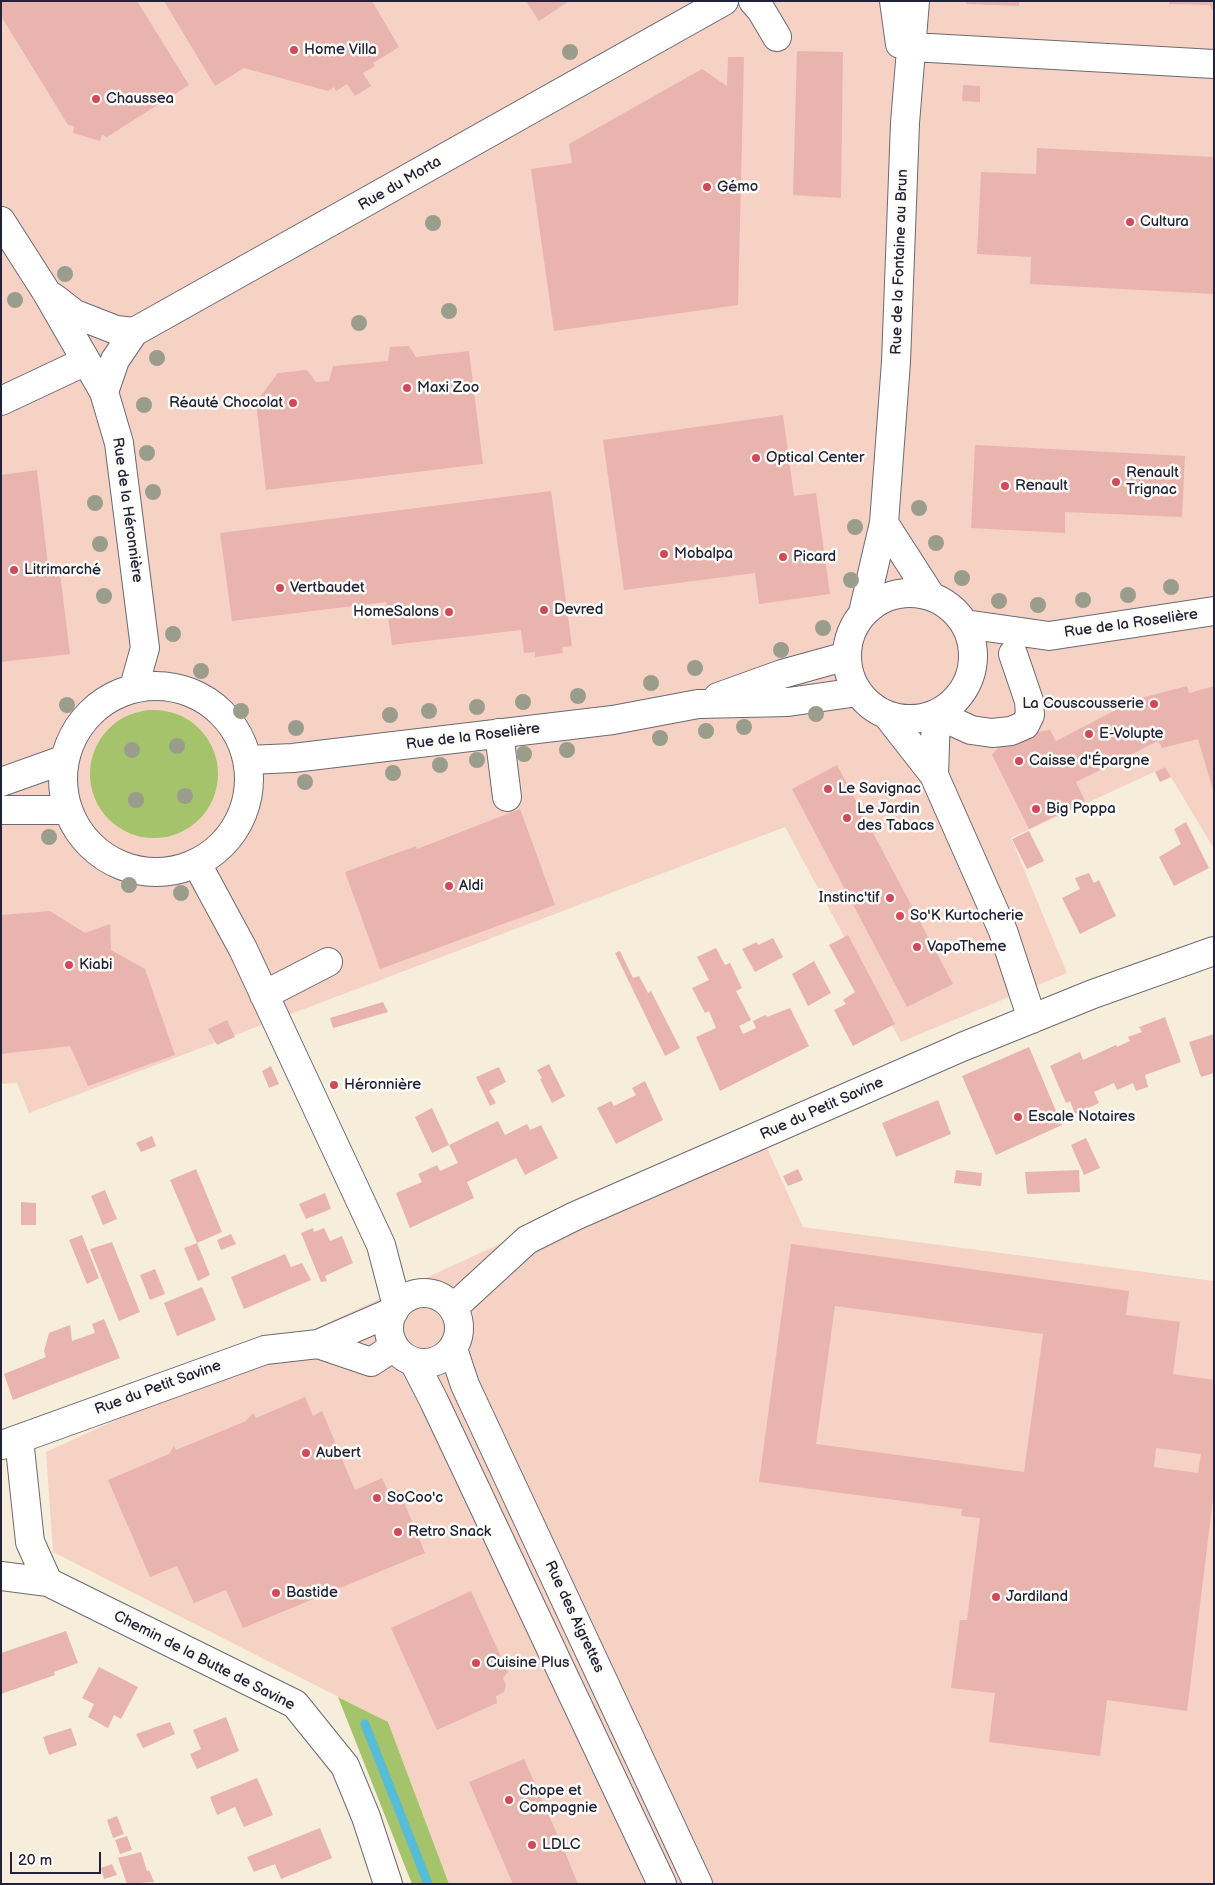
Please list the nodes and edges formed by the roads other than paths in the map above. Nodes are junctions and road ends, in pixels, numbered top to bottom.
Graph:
1 (724, 1) edge
2 (753, 1) edge
3 (894, 1) edge
4 (915, 1) edge
5 (777, 37) dead end
6 (912, 47) junction
7 (1214, 64) edge
8 (906, 100) junction
9 (1, 221) edge
10 (47, 293) junction
11 (134, 332) junction
12 (86, 361) junction
13 (104, 392) junction
14 (1, 401) edge
15 (884, 523) junction
16 (931, 596) junction
17 (1214, 611) edge
18 (863, 613) junction
19 (965, 624) junction
20 (1049, 636) junction
21 (145, 648) junction
22 (1013, 654) junction
23 (847, 656) junction
24 (970, 675) junction
25 (169, 685) junction
26 (134, 687) junction
27 (858, 692) junction
28 (698, 704) junction
29 (936, 714) junction
30 (887, 715) junction
31 (499, 734) junction
32 (63, 760) junction
33 (248, 760) junction
34 (934, 775) junction
35 (1, 782) edge
36 (507, 797) dead end
37 (1, 810) edge
38 (66, 810) junction
39 (197, 864) junction
40 (1214, 951) edge
41 (328, 962) dead end
42 (264, 995) junction
43 (1032, 1019) junction
44 (404, 1304) junction
45 (453, 1308) junction
46 (318, 1344) junction
47 (453, 1349) junction
48 (404, 1354) junction
49 (10, 1442) edge
50 (1, 1576) edge
51 (48, 1582) junction
52 (388, 1884) edge
53 (662, 1884) edge
54 (698, 1884) edge

1 - 11 street, Rue du Morta
2 - 5 street
3 - 8 street
4 - 6 street, Rue de la Fontaine au Brun
6 - 7 street
6 - 8 street, Rue de la Fontaine au Brun
8 - 15 street, Rue de la Fontaine au Brun
9 - 10 street, Rue de la Héronnière
10 - 11 street
10 - 12 street, Rue de la Héronnière
11 - 13 street, Rue du Morta
12 - 13 street, Rue de la Héronnière
12 - 14 street
13 - 21 street, Rue de la Héronnière
15 - 16 street
15 - 18 street, Rue de la Fontaine au Brun
16 - 18 street
16 - 19 street
17 - 20 street, Rue de la Roselière
18 - 23 street
19 - 20 street, Rue de la Roselière
19 - 24 street
20 - 22 street, Rue de la Roselière
21 - 25 street
21 - 26 street
22 - 24 street, Rue de la Roselière
22 - 29 street
23 - 27 street
23 - 28 street, Rue de la Roselière
24 - 29 street
25 - 26 street
25 - 33 street
26 - 32 street
27 - 28 street, Rue de la Roselière
27 - 30 street
28 - 31 street, Rue de la Roselière
29 - 30 street
29 - 34 street
30 - 34 street
31 - 33 street, Rue de la Roselière
31 - 36 street
32 - 35 street
32 - 38 street
33 - 39 street
34 - 43 street
37 - 38 street
38 - 39 street
39 - 42 street
40 - 43 street, Rue du Petit Savine
41 - 42 street
42 - 44 street
43 - 45 street, Rue du Petit Savine
44 - 45 street
44 - 46 street, Rue du Petit Savine
44 - 48 street
45 - 47 street
46 - 48 street, Rue du Petit Savine
46 - 49 street, Rue du Petit Savine
47 - 48 street, Rue du Petit Savine
47 - 54 street, Rue des Aigrettes
48 - 53 street
49 - 51 street
50 - 51 street, Chemin de la Butte de Savine
51 - 52 street, Chemin de la Butte de Savine

